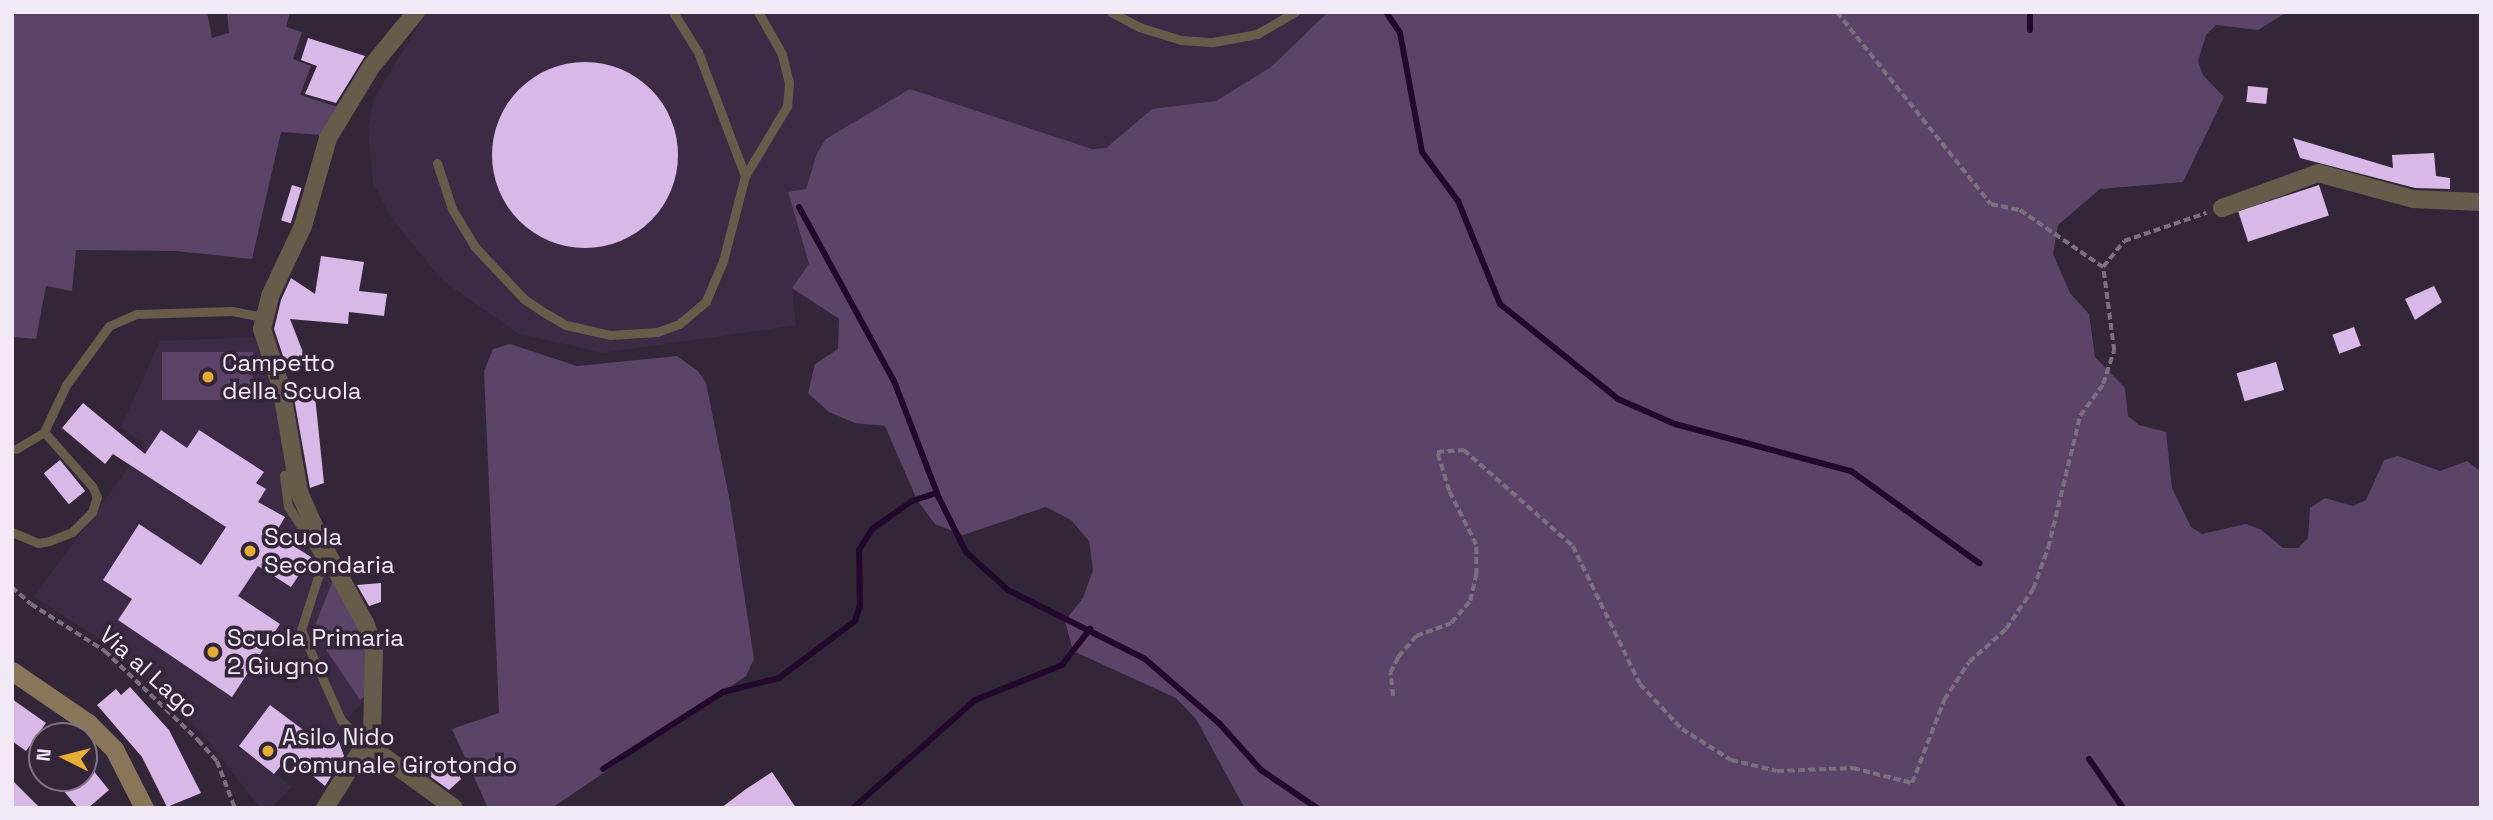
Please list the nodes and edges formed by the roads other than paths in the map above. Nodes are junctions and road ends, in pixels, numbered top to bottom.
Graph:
1 (415, 12) edge
2 (673, 12) edge
3 (758, 12) edge
4 (1111, 12) edge
5 (1295, 12) edge
6 (438, 163) dead end
7 (745, 176) junction
8 (2481, 202) edge
9 (2222, 208) road end
10 (264, 317) junction
11 (44, 432) junction
12 (16, 449) dead end
13 (284, 475) dead end
14 (12, 532) edge
15 (12, 671) edge
16 (366, 743) junction
17 (144, 808) edge
18 (324, 808) edge
19 (454, 808) edge

1 - 10 street
2 - 7 lane
3 - 7 lane
4 - 5 lane
6 - 7 lane
8 - 9 street
10 - 11 lane
10 - 16 street
11 - 12 lane
11 - 14 lane
13 - 16 lane
15 - 17 main road
16 - 18 street
16 - 19 street

